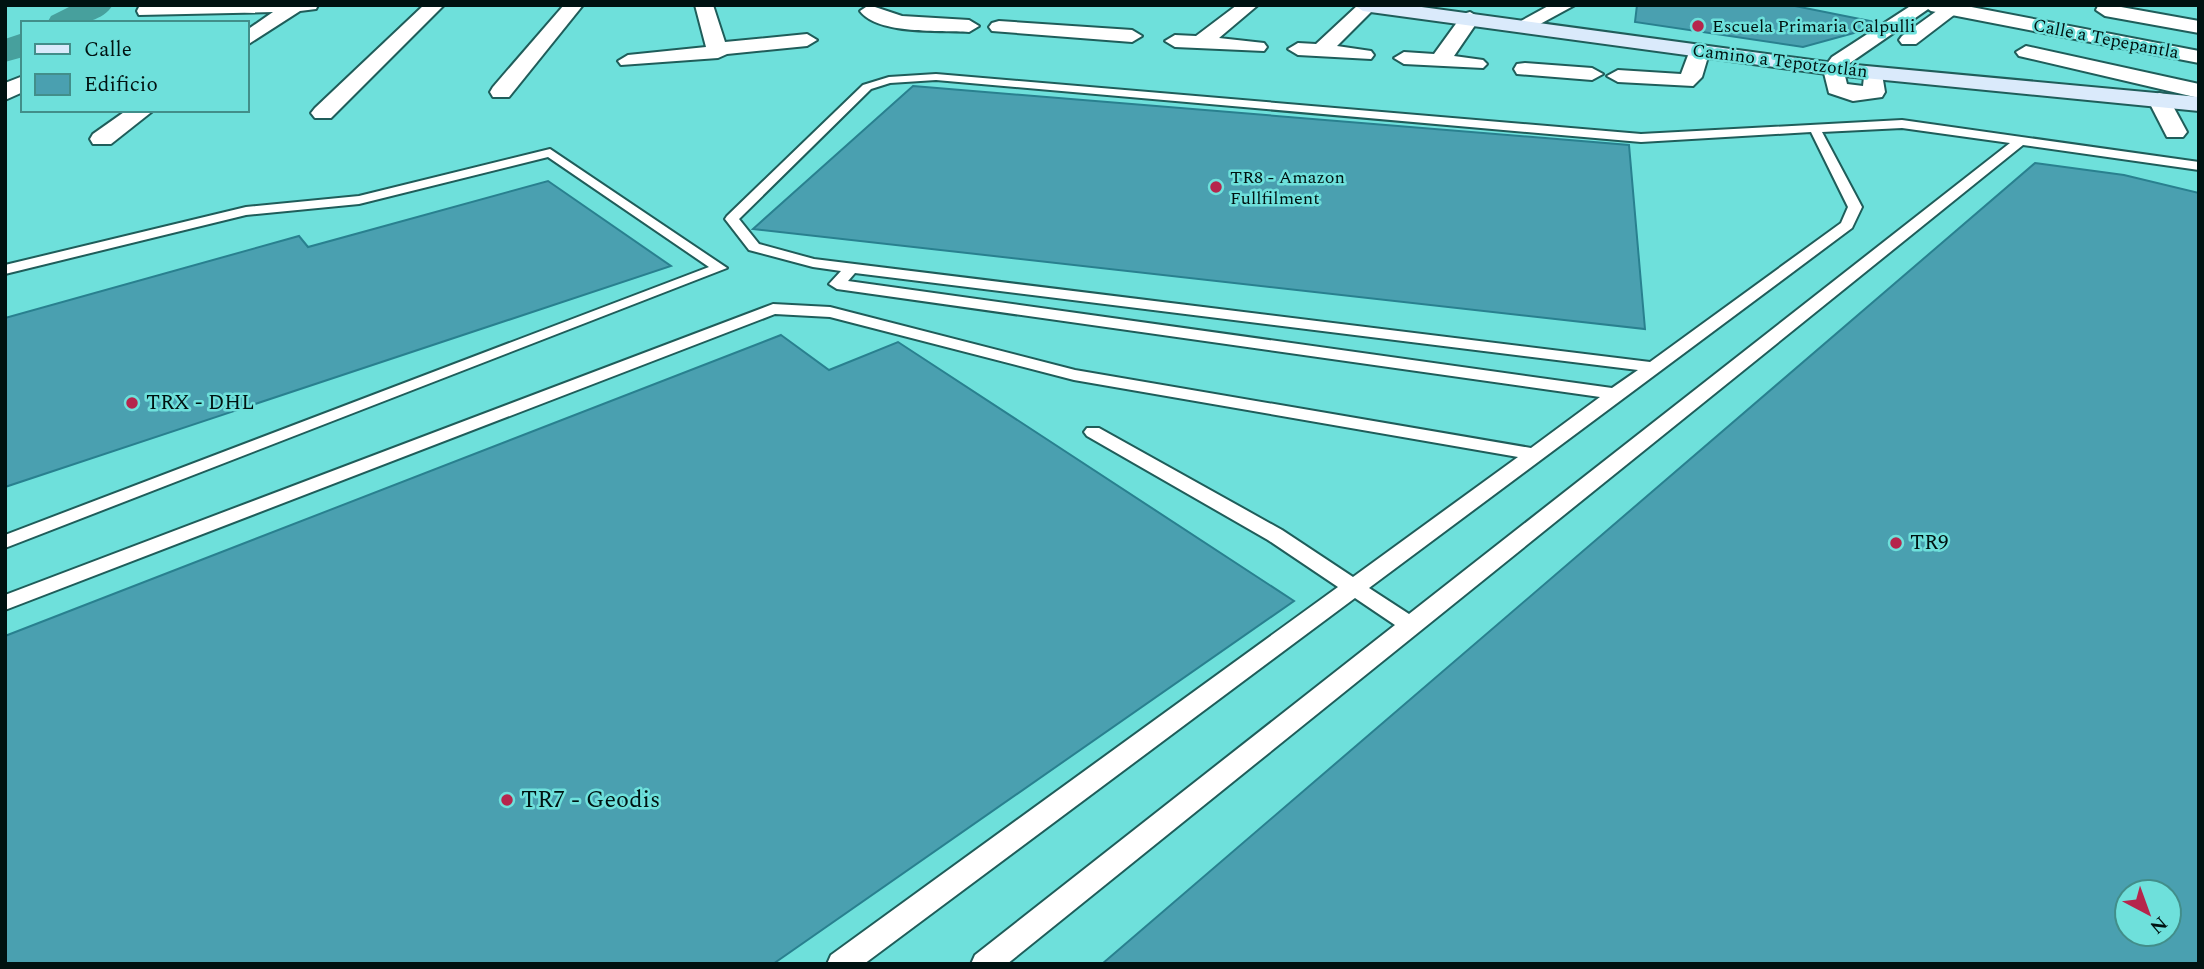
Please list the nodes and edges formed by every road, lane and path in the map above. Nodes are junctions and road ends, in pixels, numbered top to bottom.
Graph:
1 (296, 5) edge
2 (309, 5) edge
3 (435, 5) edge
4 (573, 5) edge
5 (704, 5) edge
6 (953, 5) edge
7 (1249, 5) edge
8 (1489, 5) edge
9 (1566, 5) edge
10 (1925, 5) edge
11 (1365, 6) edge
12 (1947, 7) edge
13 (2108, 7) edge
14 (151, 8) edge
15 (869, 11) dead end
16 (1083, 13) dead end
17 (1470, 18) junction
18 (128, 21) edge
19 (897, 21) junction
20 (1530, 21) junction
21 (969, 26) dead end
22 (999, 27) dead end
23 (2199, 27) edge
24 (1032, 30) junction
25 (2073, 33) junction
26 (1132, 36) dead end
27 (1590, 36) junction
28 (248, 38) edge
29 (807, 40) dead end
30 (1175, 41) dead end
31 (1201, 43) junction
32 (1257, 47) dead end
33 (1298, 49) dead end
34 (719, 50) junction
35 (1018, 50) dead end
36 (1700, 50) junction
37 (1321, 51) junction
38 (2026, 52) dead end
39 (1364, 55) dead end
40 (2199, 57) edge
41 (1404, 58) dead end
42 (2054, 58) junction
43 (628, 61) dead end
44 (1440, 61) junction
45 (1882, 61) junction
46 (1476, 64) dead end
47 (1837, 65) junction
48 (1525, 69) dead end
49 (1567, 71) junction
50 (1592, 74) dead end
51 (1618, 76) dead end
52 (2025, 79) junction
53 (21, 83) edge
54 (501, 92) dead end
55 (2199, 92) edge
56 (5, 93) edge
57 (2160, 100) junction
58 (2199, 104) edge
59 (140, 112) edge
60 (323, 113) dead end
61 (1815, 129) junction
62 (2175, 132) dead end
63 (102, 139) dead end
64 (2023, 139) junction
65 (2199, 166) edge
66 (851, 268) junction
67 (5, 270) edge
68 (1653, 367) junction
69 (1615, 394) junction
70 (1093, 432) dead end
71 (1535, 454) junction
72 (5, 542) edge
73 (1354, 588) junction
74 (5, 603) edge
75 (1410, 625) junction
76 (841, 964) edge
77 (985, 964) edge

1 - 2 street
1 - 14 street
1 - 28 street
3 - 60 street
4 - 54 street
5 - 34 street
6 - 19 street
7 - 31 street
8 - 20 main road, Camino a Tepotzotlán
9 - 20 street
10 - 47 street
11 - 17 main road, Camino a Tepotzotlán
11 - 37 street
12 - 25 street, Calle a Tepepantla
12 - 45 street
13 - 23 street
13 - 25 street
14 - 18 street
15 - 19 street
16 - 24 street
17 - 20 main road, Camino a Tepotzotlán
17 - 44 street
19 - 21 street
20 - 27 main road, Camino a Tepotzotlán
20 - 47 main road, Camino a Tepotzotlán
22 - 24 street
24 - 26 street
24 - 35 street
25 - 40 street, Calle a Tepepantla
27 - 36 main road, Camino a Tepotzotlán
27 - 49 street
29 - 34 street
30 - 31 street
31 - 32 street
33 - 37 street
34 - 43 street
36 - 47 main road, Camino a Tepotzotlán
36 - 51 street
37 - 39 street
38 - 42 street
41 - 44 street
42 - 52 street
42 - 55 street
44 - 46 street
45 - 47 main road, Camino a Tepotzotlán
45 - 47 street
45 - 52 main road, Camino a Tepotzotlán
45 - 57 main road, Camino a Tepotzotlán
48 - 49 street
49 - 50 street
52 - 55 main road, Camino a Tepotzotlán
53 - 56 street
57 - 58 main road, Camino a Tepotzotlán
57 - 62 street
59 - 63 street
61 - 64 lane
61 - 66 lane
61 - 68 lane
64 - 65 lane
64 - 75 lane
66 - 68 lane
66 - 69 lane
67 - 72 lane
68 - 69 lane
69 - 71 lane
70 - 73 lane
71 - 73 lane
71 - 74 lane
73 - 75 lane
73 - 76 lane
75 - 77 lane

